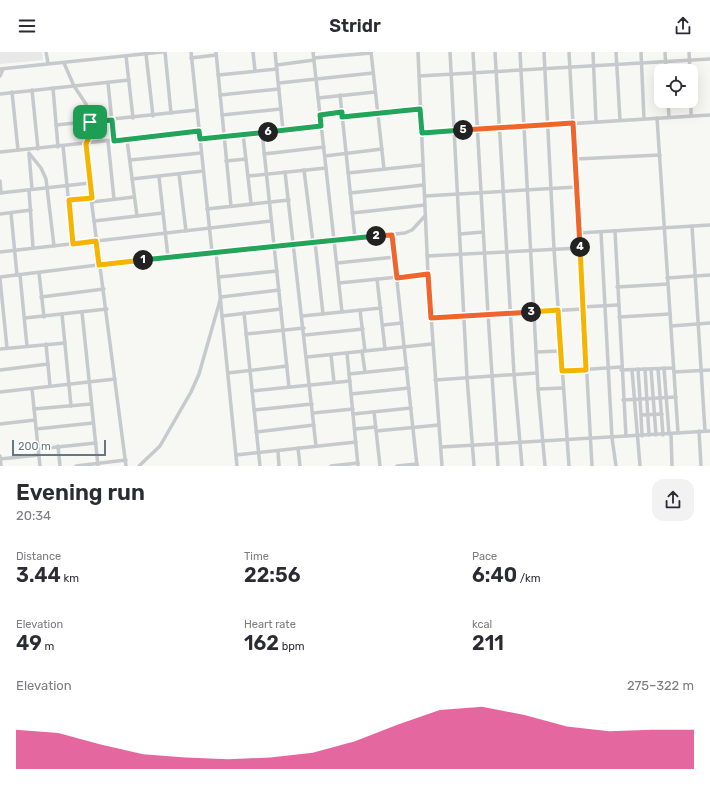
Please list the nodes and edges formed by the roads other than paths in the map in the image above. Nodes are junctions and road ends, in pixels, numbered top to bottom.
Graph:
1 (46, 52) edge
2 (162, 52) edge
3 (165, 52) edge
4 (191, 52) edge
5 (253, 52) edge
6 (275, 52) edge
7 (313, 52) edge
8 (371, 52) edge
9 (418, 52) edge
10 (450, 52) edge
11 (473, 52) edge
12 (495, 52) edge
13 (520, 52) edge
14 (544, 52) edge
15 (569, 52) edge
16 (592, 52) edge
17 (616, 52) edge
18 (641, 52) edge
19 (665, 52) edge
20 (689, 52) edge
21 (146, 54) junction
22 (216, 54) edge
23 (126, 56) junction
24 (191, 58) junction
25 (314, 59) junction
26 (710, 59) edge
27 (689, 60) junction
28 (64, 62) junction
29 (666, 62) junction
30 (48, 63) junction
31 (642, 63) junction
32 (689, 64) edge
33 (617, 65) junction
34 (593, 66) junction
35 (277, 67) junction
36 (570, 68) junction
37 (2, 69) edge
38 (545, 69) junction
39 (255, 71) junction
40 (522, 71) junction
41 (496, 72) junction
42 (373, 73) junction
43 (474, 73) junction
44 (218, 75) junction
45 (451, 75) junction
46 (0, 76) edge
47 (419, 76) junction
48 (316, 79) junction
49 (129, 80) junction
50 (108, 83) junction
51 (279, 83) junction
52 (74, 86) junction
53 (53, 88) junction
54 (279, 89) junction
55 (32, 90) junction
56 (12, 92) junction
57 (375, 92) junction
58 (0, 94) edge
59 (220, 95) junction
60 (340, 96) junction
61 (318, 98) junction
62 (668, 108) edge
63 (691, 108) edge
64 (281, 109) junction
65 (420, 109) junction
66 (197, 110) junction
67 (171, 113) junction
68 (378, 113) junction
69 (222, 115) junction
70 (320, 115) junction
71 (342, 115) junction
72 (710, 115) edge
73 (153, 116) junction
74 (691, 116) junction
75 (669, 117) junction
76 (133, 118) junction
77 (657, 118) junction
78 (644, 119) junction
79 (112, 120) junction
80 (620, 120) junction
81 (90, 122) junction
82 (596, 122) junction
83 (573, 123) junction
84 (56, 125) junction
85 (547, 125) junction
86 (321, 126) junction
87 (524, 126) junction
88 (501, 127) junction
89 (477, 129) junction
90 (283, 130) junction
91 (454, 130) junction
92 (199, 131) junction
93 (262, 132) junction
94 (422, 133) junction
95 (243, 134) junction
96 (224, 136) junction
97 (200, 139) junction
98 (127, 140) junction
99 (108, 141) junction
100 (114, 141) junction
101 (86, 144) junction
102 (63, 146) junction
103 (58, 147) junction
104 (324, 148) junction
105 (38, 149) junction
106 (382, 149) junction
107 (18, 150) junction
108 (29, 151) junction
109 (0, 152) edge
110 (201, 152) junction
111 (264, 154) junction
112 (346, 154) junction
113 (660, 155) junction
114 (325, 156) junction
115 (246, 159) junction
116 (576, 159) junction
117 (130, 160) junction
118 (226, 161) junction
119 (423, 165) junction
120 (326, 168) junction
121 (384, 169) junction
122 (304, 170) junction
123 (203, 171) junction
124 (286, 172) junction
125 (348, 173) junction
126 (179, 174) junction
127 (265, 174) junction
128 (159, 176) junction
129 (248, 176) junction
130 (132, 179) junction
131 (0, 180) edge
132 (90, 183) junction
133 (424, 185) junction
134 (67, 186) junction
135 (577, 187) junction
136 (47, 188) junction
137 (30, 189) junction
138 (550, 189) junction
139 (528, 190) junction
140 (505, 191) junction
141 (481, 192) junction
142 (1, 193) edge
143 (350, 193) junction
144 (458, 194) junction
145 (425, 196) junction
146 (134, 197) junction
147 (114, 199) junction
148 (69, 200) junction
149 (92, 200) junction
150 (288, 200) junction
151 (268, 202) junction
152 (251, 203) junction
153 (425, 205) junction
154 (231, 206) junction
155 (207, 208) junction
156 (31, 210) junction
157 (11, 213) junction
158 (163, 213) junction
159 (352, 213) junction
160 (0, 214) edge
161 (137, 216) junction
162 (425, 216) junction
163 (94, 221) junction
164 (271, 221) junction
165 (710, 225) edge
166 (692, 226) junction
167 (209, 228) junction
168 (664, 228) junction
169 (186, 231) junction
170 (614, 231) junction
171 (483, 232) junction
172 (601, 232) junction
173 (579, 233) junction
174 (166, 234) junction
175 (460, 234) junction
176 (392, 235) junction
177 (355, 238) junction
178 (334, 240) junction
179 (96, 241) junction
180 (314, 242) junction
181 (73, 244) junction
182 (294, 244) junction
183 (54, 246) junction
184 (273, 246) junction
185 (33, 248) junction
186 (580, 248) junction
187 (554, 249) junction
188 (15, 250) junction
189 (532, 250) junction
190 (0, 252) edge
191 (214, 252) junction
192 (508, 252) junction
193 (484, 253) junction
194 (462, 255) junction
195 (427, 256) junction
196 (168, 257) junction
197 (395, 257) junction
198 (337, 263) junction
199 (99, 265) junction
200 (277, 271) junction
201 (39, 273) junction
202 (428, 274) junction
203 (19, 275) junction
204 (710, 275) edge
205 (694, 276) junction
206 (219, 277) junction
207 (0, 278) edge
208 (397, 278) junction
209 (667, 278) junction
210 (377, 280) junction
211 (339, 283) junction
212 (668, 284) junction
213 (617, 287) junction
214 (104, 289) junction
215 (279, 290) junction
216 (41, 297) junction
217 (220, 297) junction
218 (618, 304) junction
219 (605, 306) junction
220 (380, 308) junction
221 (582, 308) junction
222 (107, 309) junction
223 (281, 310) junction
224 (360, 310) junction
225 (558, 310) junction
226 (535, 311) junction
227 (82, 312) junction
228 (342, 312) junction
229 (244, 313) junction
230 (511, 313) junction
231 (62, 314) junction
232 (323, 314) junction
233 (488, 314) junction
234 (670, 314) junction
235 (222, 316) junction
236 (302, 316) junction
237 (464, 316) junction
238 (44, 317) junction
239 (619, 317) junction
240 (25, 318) junction
241 (431, 318) junction
242 (402, 323) junction
243 (698, 323) junction
244 (710, 323) edge
245 (382, 325) junction
246 (671, 326) junction
247 (304, 328) junction
248 (362, 329) junction
249 (283, 330) junction
250 (246, 334) junction
251 (305, 335) junction
252 (65, 343) junction
253 (46, 344) junction
254 (432, 344) junction
255 (27, 346) junction
256 (404, 347) junction
257 (7, 348) junction
258 (0, 349) edge
259 (385, 349) junction
260 (364, 351) junction
261 (560, 351) junction
262 (536, 352) junction
263 (347, 353) junction
264 (331, 354) junction
265 (307, 357) junction
266 (48, 364) junction
267 (287, 366) junction
268 (407, 368) junction
269 (608, 368) junction
270 (664, 368) junction
271 (621, 369) junction
272 (638, 369) junction
273 (645, 369) junction
274 (651, 369) junction
275 (658, 369) junction
276 (0, 370) edge
277 (250, 370) junction
278 (586, 370) junction
279 (632, 370) junction
280 (674, 370) junction
281 (700, 370) junction
282 (710, 370) edge
283 (562, 371) junction
284 (365, 372) junction
285 (537, 372) junction
286 (228, 373) junction
287 (349, 374) junction
288 (514, 374) junction
289 (652, 375) junction
290 (492, 376) junction
291 (645, 376) junction
292 (467, 377) junction
293 (115, 379) junction
294 (435, 380) junction
295 (350, 381) junction
296 (89, 382) junction
297 (334, 382) junction
298 (69, 384) junction
299 (310, 385) junction
300 (50, 386) junction
301 (289, 387) junction
302 (409, 388) junction
303 (563, 388) junction
304 (32, 389) junction
305 (538, 389) junction
306 (252, 391) junction
307 (0, 392) edge
308 (351, 394) junction
309 (667, 397) junction
310 (676, 397) junction
311 (646, 398) junction
312 (653, 398) junction
313 (661, 398) junction
314 (634, 399) junction
315 (640, 399) junction
316 (623, 400) junction
317 (91, 404) junction
318 (312, 404) junction
319 (72, 406) junction
320 (411, 408) junction
321 (634, 408) junction
322 (34, 409) junction
323 (353, 409) junction
324 (624, 409) junction
325 (254, 410) junction
326 (374, 412) junction
327 (313, 413) junction
328 (353, 414) junction
329 (647, 414) junction
330 (654, 414) junction
331 (662, 414) junction
332 (641, 415) junction
333 (35, 420) junction
334 (93, 423) junction
335 (0, 424) edge
336 (314, 425) junction
337 (439, 425) junction
338 (376, 426) junction
339 (413, 428) junction
340 (36, 429) junction
341 (355, 429) junction
342 (376, 431) junction
343 (699, 431) junction
344 (705, 431) junction
345 (710, 431) edge
346 (256, 432) junction
347 (678, 433) junction
348 (670, 434) junction
349 (649, 435) junction
350 (656, 435) junction
351 (663, 435) junction
352 (626, 436) junction
353 (636, 436) junction
354 (642, 436) junction
355 (612, 438) junction
356 (590, 439) junction
357 (543, 440) junction
358 (566, 440) junction
359 (356, 442) junction
360 (519, 442) junction
361 (96, 443) junction
362 (496, 443) junction
363 (472, 445) junction
364 (58, 446) junction
365 (316, 446) junction
366 (298, 448) junction
367 (441, 448) junction
368 (38, 449) junction
369 (278, 451) junction
370 (258, 453) junction
371 (39, 455) junction
372 (236, 455) junction
373 (0, 458) edge
374 (126, 460) junction
375 (98, 465) edge
376 (358, 465) edge
377 (417, 465) edge
378 (1, 466) edge
379 (40, 466) edge
380 (60, 466) edge
381 (76, 466) edge
382 (126, 466) edge
383 (139, 466) edge
384 (237, 466) edge
385 (260, 466) edge
386 (279, 466) edge
387 (300, 466) edge
388 (331, 466) edge
389 (380, 466) edge
390 (397, 466) edge
391 (442, 466) edge
392 (474, 466) edge
393 (498, 466) edge
394 (522, 466) edge
395 (545, 466) edge
396 (569, 466) edge
397 (592, 466) edge
398 (616, 466) edge
399 (640, 466) edge
400 (672, 466) edge
401 (701, 466) edge

1 - 30 street
2 - 21 street
3 - 67 street
4 - 24 street
5 - 39 street
6 - 35 street
7 - 25 street
8 - 25 street
8 - 42 street
9 - 47 street
10 - 45 street
11 - 43 street
12 - 41 street
13 - 40 street
14 - 38 street
15 - 36 street
16 - 34 street
17 - 33 street
18 - 31 street
19 - 29 street
20 - 27 street
21 - 23 street
21 - 73 street
22 - 24 street
22 - 44 street
23 - 28 street
23 - 49 street
24 - 66 street
25 - 35 street
25 - 48 street
26 - 27 street
27 - 29 street
27 - 32 street
28 - 30 street
28 - 52 street
29 - 31 street
30 - 37 street
31 - 33 street
31 - 78 street
33 - 34 street
33 - 80 street
34 - 36 street
34 - 82 street
35 - 39 street
35 - 51 street
36 - 38 street
36 - 83 street
37 - 46 street
38 - 40 street
38 - 85 street
39 - 44 street
40 - 41 street
40 - 87 street
41 - 43 street
41 - 88 street
42 - 48 street
42 - 57 street
43 - 45 street
43 - 89 street
44 - 59 street
45 - 47 street
45 - 91 street
47 - 65 street
48 - 51 street
48 - 61 street
49 - 50 street
49 - 76 street
50 - 52 street
50 - 79 street
51 - 54 street
52 - 53 street
52 - 81 street
53 - 55 street
53 - 84 street
54 - 59 street
54 - 64 street
55 - 56 street
55 - 105 street
56 - 58 street
56 - 107 street
57 - 60 street
57 - 68 street
59 - 69 street
60 - 61 street
60 - 71 street
61 - 70 street
62 - 75 street
63 - 74 street
64 - 69 street
64 - 90 street
65 - 68 street
65 - 94 street
66 - 67 street
66 - 92 street
67 - 73 street
68 - 71 street
68 - 106 street
69 - 96 street
70 - 71 street
70 - 86 street
71 - 112 street
72 - 74 street
73 - 76 street
74 - 75 street
75 - 77 street
76 - 79 street
77 - 78 street
77 - 113 street
78 - 80 street
79 - 81 street
79 - 100 street
80 - 82 street
81 - 84 street
81 - 101 street
82 - 83 street
83 - 85 street
83 - 116 street
84 - 103 street
85 - 87 street
85 - 138 street
86 - 90 street
86 - 104 street
87 - 88 street
87 - 139 street
88 - 89 street
88 - 140 street
89 - 91 street
89 - 141 street
90 - 93 street
91 - 94 street
91 - 144 street
92 - 97 street
92 - 98 street
93 - 95 street
93 - 111 street
94 - 119 street
95 - 96 street
95 - 115 street
96 - 97 street
96 - 118 street
97 - 110 street
98 - 100 street
98 - 117 street
99 - 100 street
99 - 101 street
99 - 147 street
101 - 102 street
101 - 132 street
102 - 103 street
102 - 134 street
103 - 105 street
104 - 111 street
104 - 114 street
105 - 108 street
106 - 112 street
106 - 121 street
107 - 108 street
107 - 109 street
108 - 136 street
108 - 137 street
110 - 117 street
110 - 123 street
111 - 127 street
112 - 114 street
112 - 125 street
113 - 116 street
113 - 168 street
114 - 120 street
115 - 118 street
115 - 129 street
116 - 135 street
117 - 130 street
118 - 154 street
119 - 121 street
119 - 133 street
120 - 122 street
120 - 178 street
121 - 125 street
122 - 124 street
122 - 180 street
123 - 126 street
123 - 155 street
124 - 127 street
124 - 150 street
125 - 143 street
126 - 128 street
126 - 169 street
127 - 129 street
127 - 151 street
128 - 130 street
128 - 158 street
129 - 152 street
130 - 146 street
131 - 142 street
132 - 134 street
132 - 149 street
133 - 143 street
133 - 145 street
134 - 136 street
134 - 148 street
135 - 138 street
135 - 173 street
136 - 137 street
136 - 183 street
137 - 142 street
137 - 156 street
138 - 139 street
138 - 187 street
139 - 140 street
139 - 189 street
140 - 141 street
140 - 192 street
141 - 144 street
141 - 171 street
143 - 159 street
144 - 145 street
144 - 175 street
145 - 153 street
146 - 147 street
146 - 161 street
147 - 149 street
148 - 149 street
148 - 181 street
149 - 163 street
150 - 151 street
150 - 182 street
151 - 152 street
151 - 164 street
152 - 154 street
153 - 159 street
153 - 162 street
154 - 155 street
155 - 167 street
156 - 157 street
156 - 185 street
157 - 160 street
157 - 188 street
158 - 161 street
158 - 174 street
159 - 177 street
161 - 163 street
162 - 176 street
162 - 195 street
163 - 179 street
164 - 167 street
164 - 184 street
165 - 166 street
166 - 168 street
166 - 205 street
167 - 169 street
167 - 191 street
168 - 170 street
168 - 209 street
169 - 174 street
170 - 172 street
170 - 213 street
171 - 175 street
171 - 193 street
172 - 173 street
172 - 219 street
173 - 186 street
174 - 179 street
174 - 196 street
175 - 194 street
176 - 177 street
176 - 197 street
177 - 178 street
178 - 180 street
178 - 198 street
179 - 181 street
179 - 199 street
180 - 182 street
180 - 232 street
181 - 183 street
182 - 184 street
182 - 236 street
183 - 185 street
184 - 191 street
184 - 200 street
185 - 188 street
186 - 187 street
186 - 221 street
187 - 189 street
187 - 225 street
188 - 190 street
188 - 203 street
189 - 192 street
189 - 226 street
191 - 196 street
191 - 206 street
192 - 193 street
192 - 230 street
193 - 194 street
193 - 233 street
194 - 195 street
194 - 237 street
195 - 202 street
196 - 199 street
197 - 198 street
197 - 208 street
198 - 211 street
199 - 201 street
199 - 214 street
200 - 206 street
200 - 215 street
201 - 203 street
201 - 216 street
202 - 208 street
202 - 241 street
203 - 207 street
203 - 240 street
204 - 205 street
205 - 209 street
205 - 243 street
206 - 217 street
207 - 257 street
208 - 210 street
208 - 242 street
209 - 212 street
210 - 211 street
210 - 220 street
211 - 228 street
212 - 213 street
212 - 234 street
213 - 218 street
214 - 216 street
214 - 222 street
215 - 217 street
215 - 223 street
216 - 238 street
217 - 235 street
217 - 383 street
218 - 219 street
218 - 239 street
219 - 221 street
219 - 269 street
220 - 224 street
220 - 245 street
221 - 225 street
221 - 278 street
222 - 227 street
222 - 293 street
223 - 229 street
223 - 249 street
224 - 228 street
224 - 248 street
225 - 226 street
225 - 261 street
226 - 230 street
226 - 262 street
227 - 231 street
227 - 296 street
228 - 232 street
229 - 235 street
229 - 250 street
230 - 233 street
230 - 288 street
231 - 238 street
231 - 252 street
232 - 236 street
233 - 237 street
233 - 290 street
234 - 239 street
234 - 246 street
235 - 286 street
236 - 247 street
237 - 241 street
237 - 292 street
238 - 240 street
239 - 271 street
240 - 255 street
241 - 254 street
242 - 245 street
242 - 256 street
243 - 244 street
243 - 246 street
243 - 281 street
245 - 259 street
246 - 280 street
247 - 249 street
247 - 251 street
248 - 251 street
248 - 260 street
249 - 250 street
249 - 267 street
250 - 277 street
251 - 265 street
252 - 253 street
252 - 298 street
253 - 255 street
253 - 266 street
254 - 256 street
254 - 294 street
255 - 257 street
256 - 259 street
256 - 268 street
257 - 258 street
259 - 260 street
260 - 263 street
260 - 284 street
261 - 262 street
261 - 283 street
262 - 285 street
263 - 264 street
263 - 287 street
264 - 265 street
264 - 297 street
265 - 299 street
266 - 276 street
266 - 300 street
267 - 277 street
267 - 301 street
268 - 284 street
268 - 302 street
269 - 271 street
269 - 278 street
269 - 355 street
270 - 275 street
270 - 280 street
270 - 309 street
271 - 279 street
271 - 316 street
272 - 273 street
272 - 279 street
272 - 315 street
273 - 274 street
273 - 291 street
274 - 275 street
274 - 289 street
275 - 313 street
277 - 286 street
277 - 306 street
278 - 283 street
278 - 356 street
279 - 314 street
280 - 281 street
280 - 310 street
281 - 282 street
281 - 344 street
283 - 303 street
284 - 287 street
285 - 288 street
285 - 305 street
286 - 372 street
287 - 295 street
288 - 290 street
288 - 360 street
289 - 291 street
289 - 312 street
290 - 292 street
290 - 362 street
291 - 311 street
292 - 294 street
292 - 363 street
293 - 296 street
293 - 374 street
294 - 337 street
295 - 297 street
295 - 308 street
296 - 298 street
296 - 317 street
297 - 299 street
298 - 300 street
298 - 319 street
299 - 301 street
299 - 318 street
300 - 304 street
301 - 306 street
302 - 308 street
302 - 320 street
303 - 305 street
303 - 358 street
304 - 307 street
304 - 322 street
305 - 357 street
306 - 325 street
308 - 323 street
309 - 310 street
309 - 313 street
309 - 348 street
310 - 347 street
311 - 312 street
311 - 315 street
311 - 329 street
312 - 313 street
312 - 330 street
313 - 331 street
314 - 315 street
314 - 316 street
314 - 321 street
315 - 332 street
316 - 324 street
317 - 319 street
317 - 334 street
318 - 325 street
318 - 327 street
319 - 322 street
320 - 326 street
320 - 339 street
321 - 324 street
321 - 353 street
322 - 333 street
323 - 327 street
323 - 328 street
324 - 352 street
325 - 346 street
326 - 328 street
326 - 338 street
327 - 336 street
328 - 341 street
329 - 330 street
329 - 332 street
329 - 349 street
330 - 331 street
330 - 350 street
331 - 351 street
332 - 354 street
333 - 335 street
333 - 340 street
334 - 340 street
334 - 361 street
336 - 346 street
336 - 365 street
337 - 339 street
337 - 367 street
338 - 341 street
338 - 342 street
339 - 342 street
339 - 377 street
340 - 368 street
341 - 359 street
342 - 389 street
343 - 344 street
343 - 347 street
343 - 401 street
344 - 345 street
346 - 370 street
347 - 348 street
348 - 351 street
348 - 400 street
349 - 350 street
349 - 354 street
350 - 351 street
352 - 353 street
352 - 355 street
353 - 354 street
353 - 399 street
355 - 356 street
355 - 398 street
356 - 358 street
356 - 397 street
357 - 358 street
357 - 360 street
357 - 395 street
358 - 396 street
359 - 365 street
359 - 376 street
360 - 362 street
360 - 394 street
361 - 364 street
361 - 375 street
362 - 363 street
362 - 393 street
363 - 367 street
363 - 392 street
364 - 368 street
364 - 380 street
365 - 366 street
366 - 369 street
366 - 387 street
367 - 391 street
368 - 371 street
369 - 370 street
369 - 386 street
370 - 372 street
370 - 385 street
371 - 373 street
371 - 379 street
372 - 384 street
373 - 378 street
374 - 375 street
374 - 382 street
375 - 381 street
376 - 388 street
377 - 390 street

